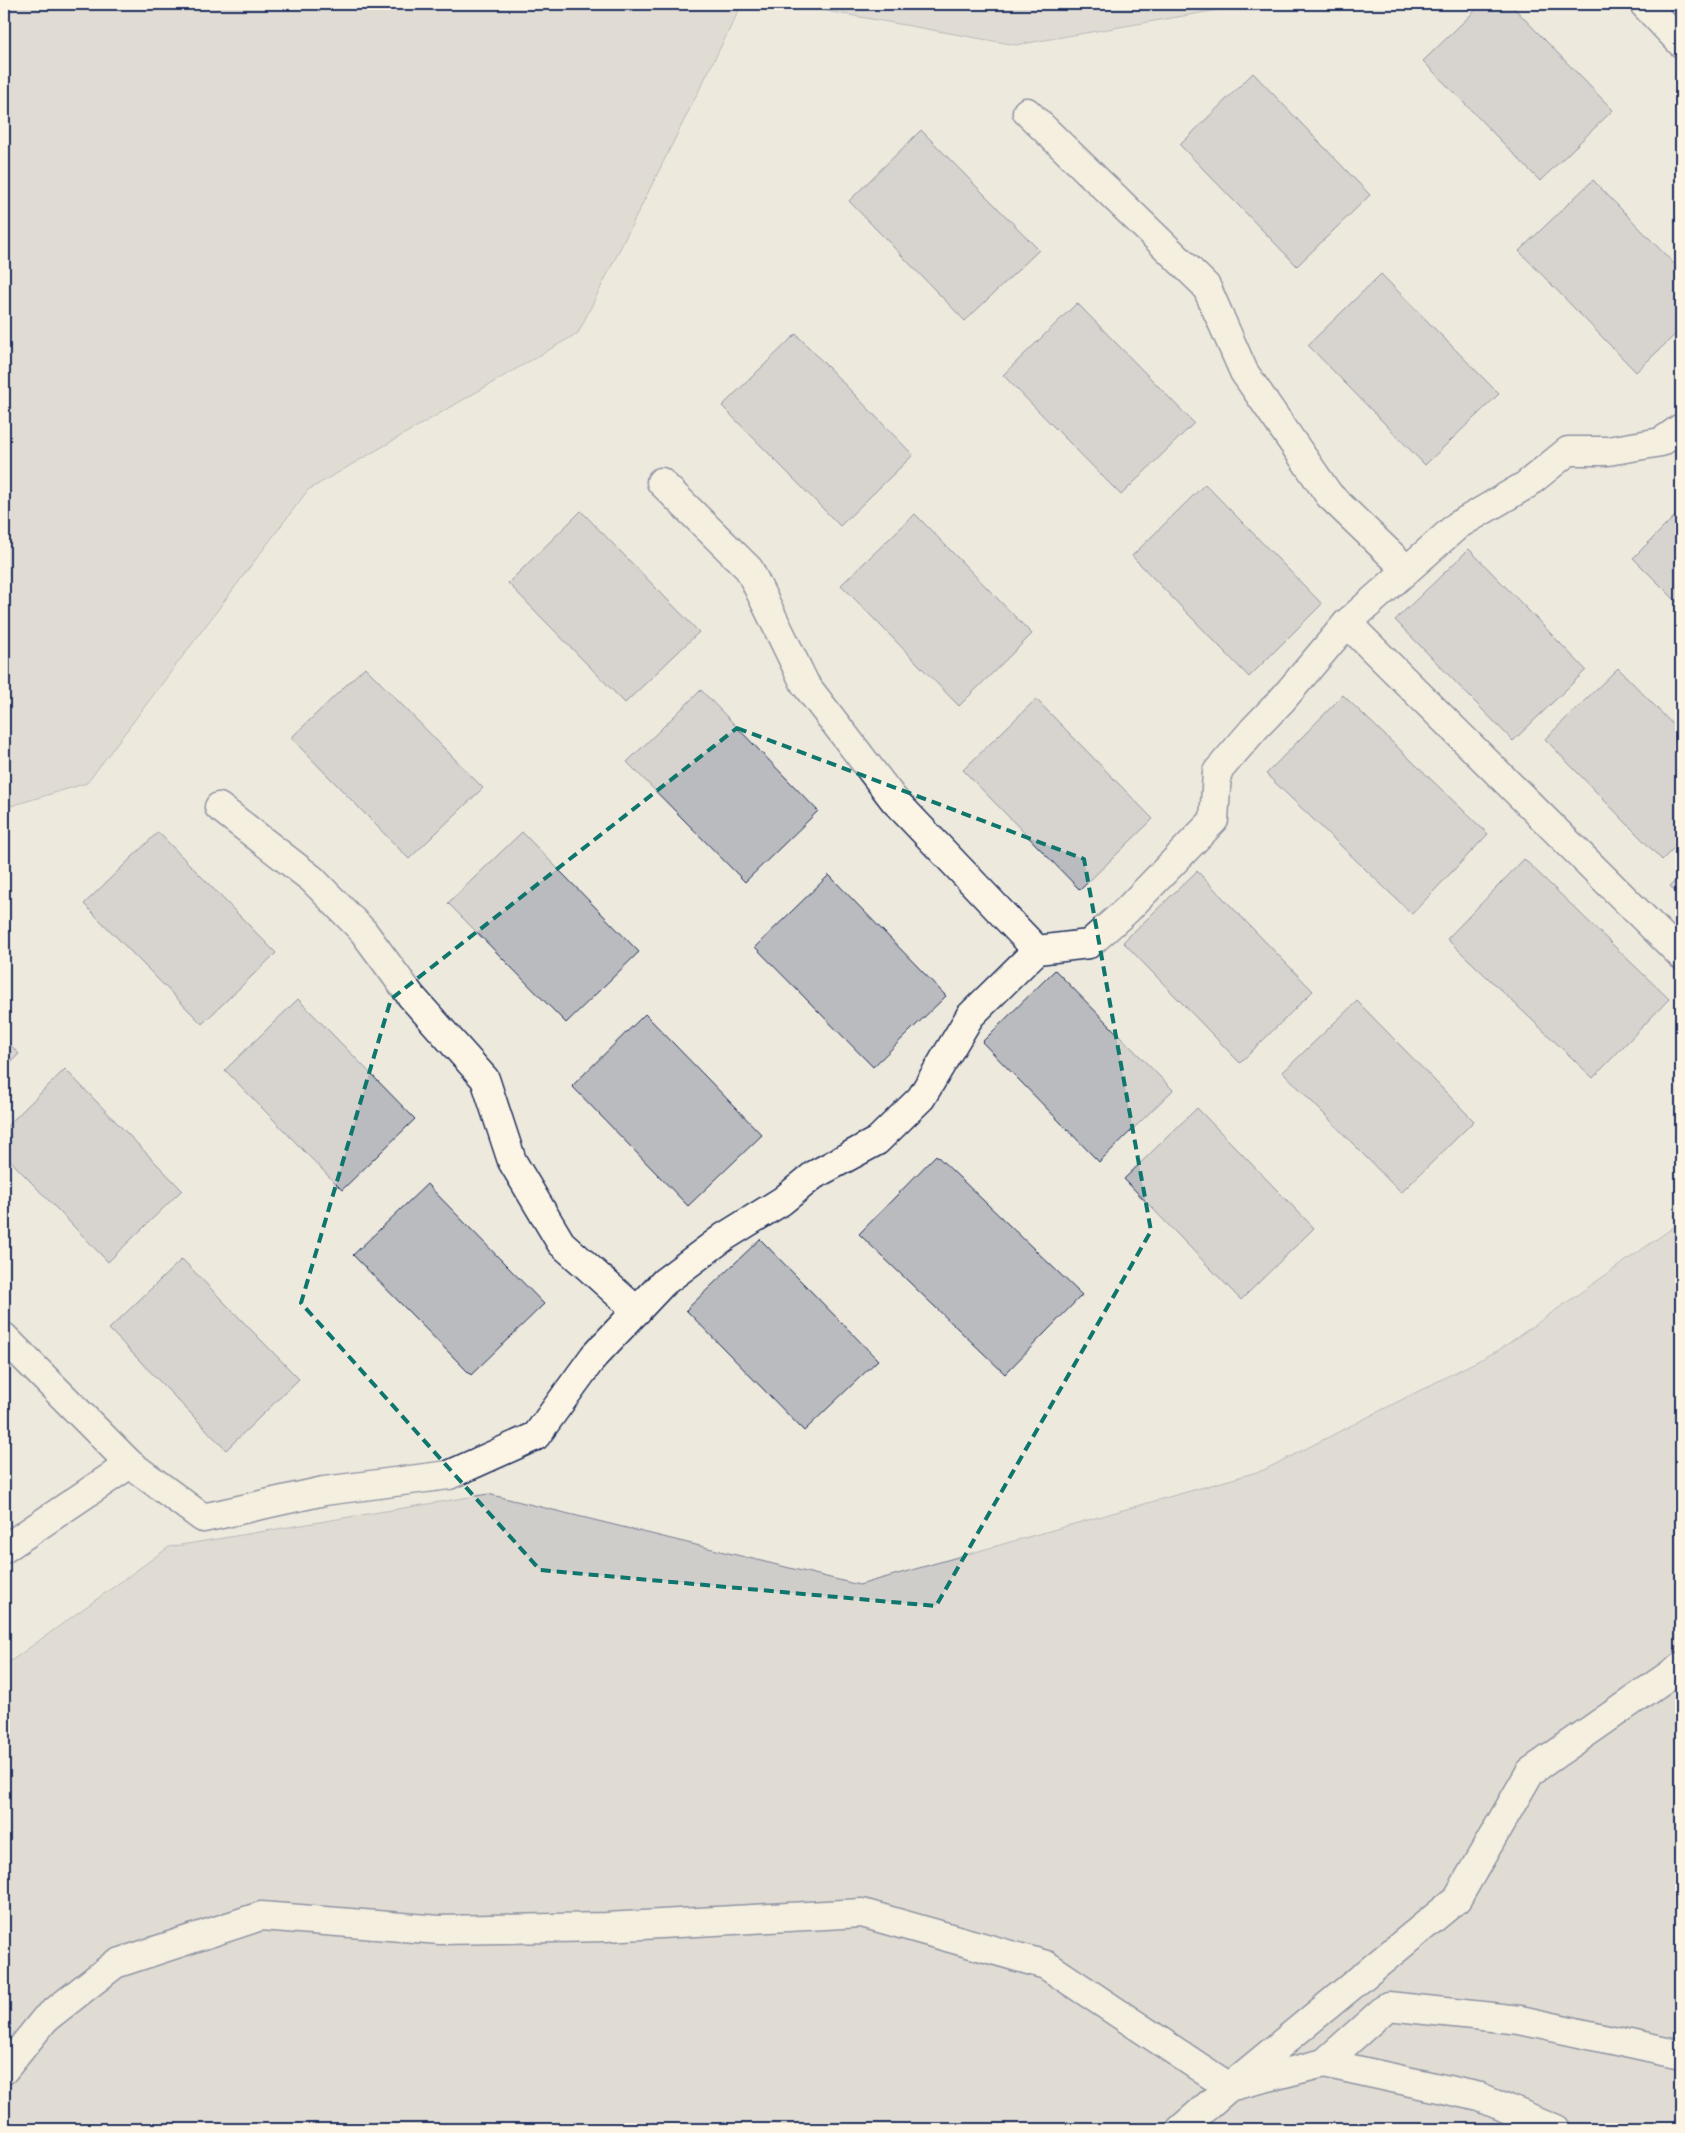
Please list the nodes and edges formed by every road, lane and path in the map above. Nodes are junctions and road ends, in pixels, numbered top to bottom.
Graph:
1 (1644, 4) edge
2 (1681, 43) edge
3 (1027, 112) dead end
4 (1681, 428) edge
5 (661, 482) dead end
6 (1407, 570) junction
7 (1347, 624) junction
8 (219, 807) dead end
9 (1037, 950) junction
10 (1681, 955) edge
11 (637, 1311) junction
12 (4, 1337) edge
13 (130, 1464) junction
14 (4, 1549) edge
15 (1681, 1667) edge
16 (1681, 2056) edge
17 (1324, 2063) junction
18 (4, 2070) edge
19 (1229, 2087) junction
20 (1180, 2129) edge
21 (1556, 2129) edge

1 - 2 street
3 - 6 street
4 - 6 street
5 - 9 street
6 - 7 street
7 - 9 street
7 - 10 street
8 - 11 street
9 - 11 street
11 - 13 street
12 - 13 street
13 - 14 street
15 - 19 street
16 - 17 street
17 - 19 street
17 - 21 street
18 - 19 street
19 - 20 street

